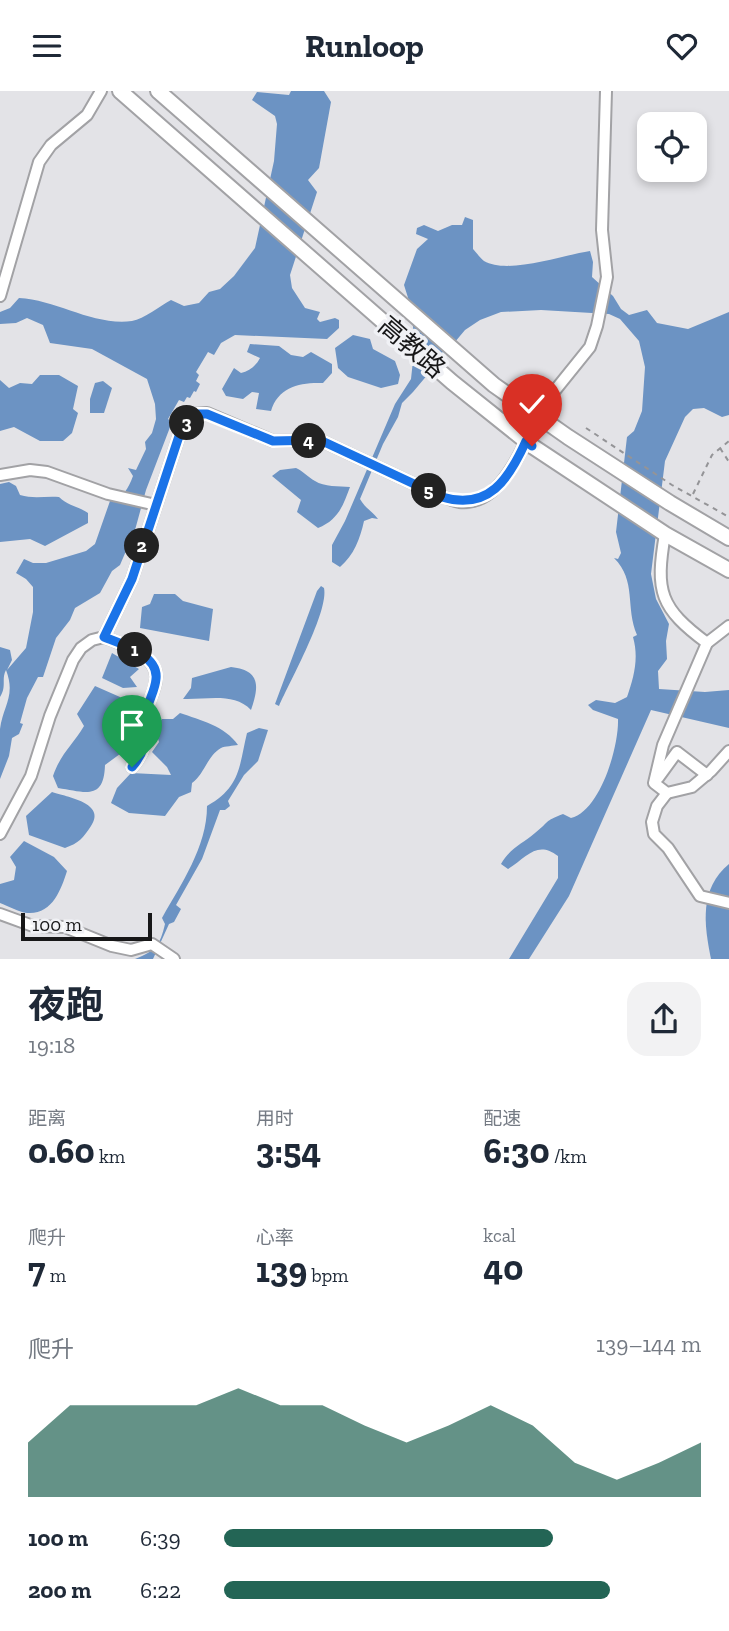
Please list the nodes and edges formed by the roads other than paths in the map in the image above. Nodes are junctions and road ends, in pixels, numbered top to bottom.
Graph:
1 (101, 91) edge
2 (120, 91) edge
3 (158, 91) edge
4 (606, 91) edge
5 (0, 296) edge
6 (536, 414) junction
7 (526, 441) junction
8 (0, 475) edge
9 (156, 505) junction
10 (665, 534) junction
11 (729, 538) edge
12 (729, 570) edge
13 (729, 626) edge
14 (104, 637) junction
15 (707, 643) junction
16 (729, 751) edge
17 (132, 767) dead end
18 (707, 775) junction
19 (654, 783) junction
20 (667, 793) junction
21 (0, 834) edge
22 (729, 903) edge
23 (0, 914) edge
24 (174, 959) edge

1 - 5 street
2 - 7 main road, 高教路
3 - 6 main road, 高教路
4 - 6 street
6 - 11 main road, 高教路
7 - 9 street
7 - 10 main road, 高教路
8 - 9 street
9 - 14 street
10 - 12 main road, 高教路
10 - 15 street
13 - 15 street
14 - 17 street
14 - 21 street
15 - 19 street
16 - 18 street
18 - 19 street
18 - 20 street
19 - 20 street
20 - 22 street
23 - 24 street

